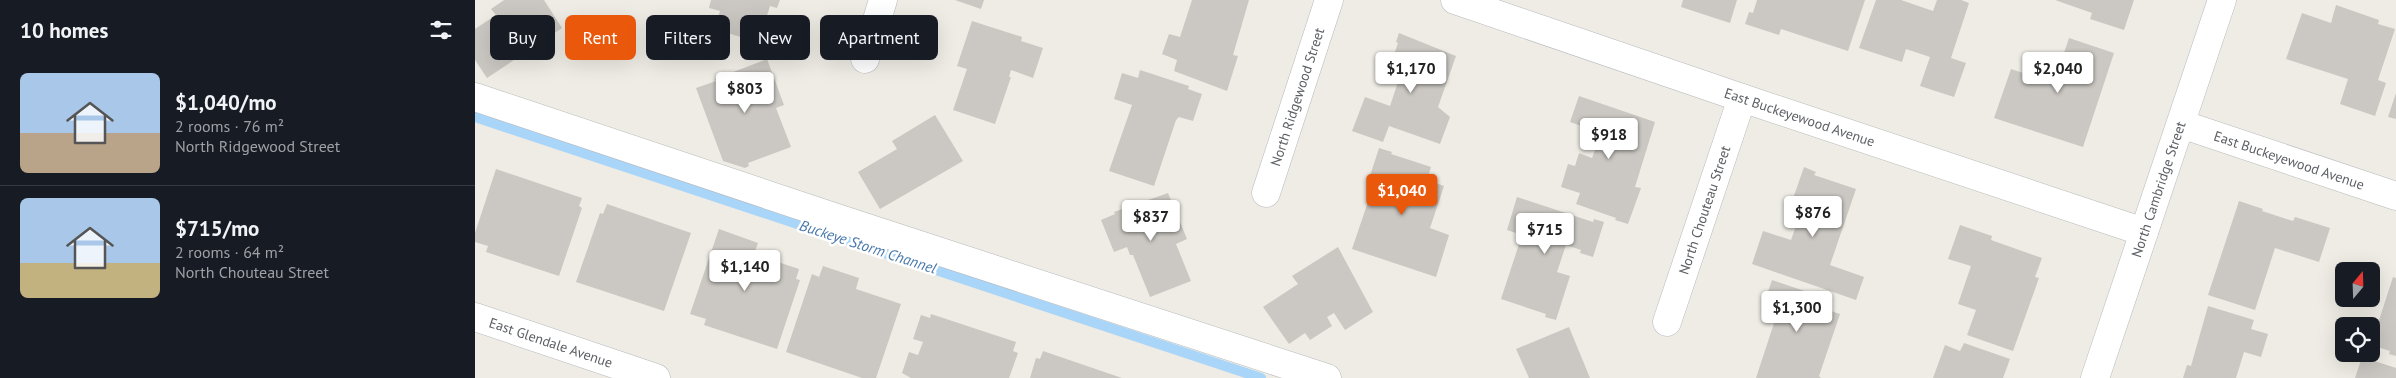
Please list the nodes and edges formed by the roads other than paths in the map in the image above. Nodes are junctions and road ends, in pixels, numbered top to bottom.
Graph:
1 (883, 0) edge
2 (1329, 0) edge
3 (1455, 0) edge
4 (2222, 0) edge
5 (878, 15) edge
6 (475, 97) edge
7 (1742, 98) junction
8 (2181, 124) junction
9 (1266, 193) dead end
10 (2396, 196) edge
11 (2144, 232) junction
12 (475, 317) edge
13 (1667, 322) dead end
14 (656, 378) edge
15 (1327, 378) edge
16 (2095, 378) edge

1 - 5 street
2 - 9 street, North Ridgewood Street
3 - 7 street, East Buckeyewood Avenue
4 - 8 street, North Cambridge Street
6 - 15 street
7 - 11 street, East Buckeyewood Avenue
7 - 13 street, North Chouteau Street
8 - 10 street, East Buckeyewood Avenue
8 - 11 street, North Cambridge Street
11 - 16 street, North Cambridge Street
12 - 14 street, East Glendale Avenue

